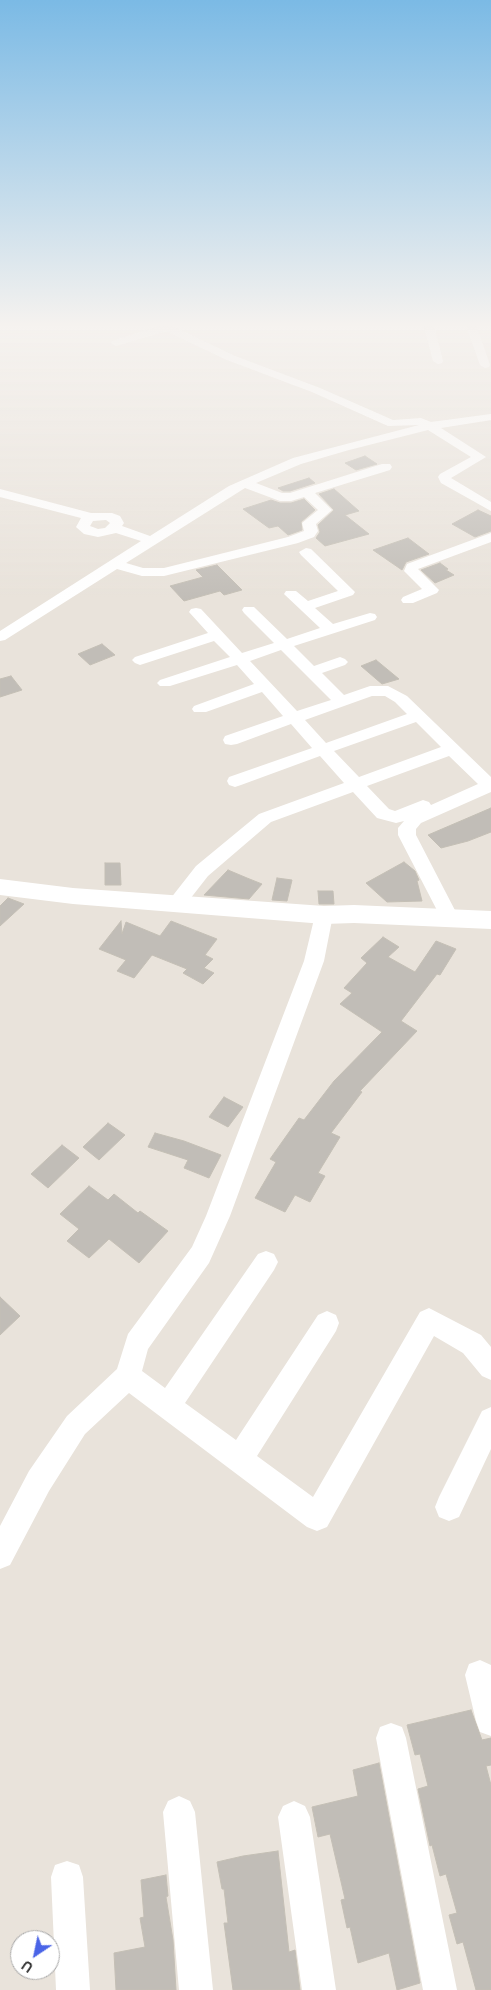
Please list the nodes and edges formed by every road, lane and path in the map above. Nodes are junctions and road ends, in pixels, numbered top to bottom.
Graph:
1 (372, 415) edge
2 (491, 417) edge
3 (430, 426) junction
4 (486, 455) edge
5 (386, 467) dead end
6 (246, 484) junction
7 (306, 492) junction
8 (0, 493) edge
9 (491, 507) edge
10 (491, 537) edge
11 (153, 540) junction
12 (306, 552) dead end
13 (115, 564) junction
14 (291, 594) dead end
15 (408, 600) dead end
16 (306, 607) junction
17 (249, 610) dead end
18 (196, 612) dead end
19 (370, 617) dead end
20 (331, 630) junction
21 (217, 635) junction
22 (0, 637) edge
23 (284, 645) junction
24 (240, 659) junction
25 (140, 660) dead end
26 (340, 662) dead end
27 (311, 672) junction
28 (165, 684) dead end
29 (265, 686) junction
30 (341, 701) junction
31 (200, 709) dead end
32 (418, 716) junction
33 (294, 718) junction
34 (231, 740) dead end
35 (452, 749) junction
36 (324, 750) junction
37 (234, 781) dead end
38 (356, 784) junction
39 (489, 784) edge
40 (0, 887) edge
41 (176, 903) junction
42 (324, 915) junction
43 (450, 918) junction
44 (491, 920) edge
45 (266, 1262) dead end
46 (327, 1323) dead end
47 (491, 1366) edge
48 (128, 1376) junction
49 (168, 1406) junction
50 (491, 1420) edge
51 (240, 1460) junction
52 (449, 1507) dead end
53 (0, 1555) edge
54 (480, 1675) dead end
55 (491, 1721) edge
56 (391, 1738) dead end
57 (179, 1812) dead end
58 (294, 1817) dead end
59 (67, 1877) dead end
60 (73, 1990) edge
61 (196, 1990) edge
62 (319, 1990) edge
63 (440, 1990) edge

1 - 3 street
2 - 3 street
3 - 4 street
3 - 6 street
4 - 9 street
5 - 7 street
6 - 7 street
6 - 11 street
7 - 13 street
8 - 11 street
10 - 15 street
11 - 13 street
12 - 16 street
13 - 22 street
14 - 16 street
16 - 20 street
17 - 23 street
18 - 21 street
19 - 20 street
20 - 23 street
21 - 24 street
21 - 25 street
23 - 24 street
23 - 27 street
24 - 28 street
24 - 29 street
26 - 27 street
27 - 30 street
29 - 31 street
29 - 33 street
30 - 32 street
30 - 33 street
32 - 35 street
32 - 36 street
33 - 34 street
33 - 36 street
35 - 38 street
35 - 39 street
36 - 37 street
36 - 38 street
38 - 39 street
38 - 41 street
39 - 43 street
40 - 41 street
41 - 42 street
42 - 43 street
42 - 48 street
43 - 44 street
45 - 49 street
46 - 51 street
47 - 51 street
48 - 49 street
48 - 53 street
49 - 51 street
50 - 52 street
54 - 55 street
56 - 63 street
57 - 61 street
58 - 62 street
59 - 60 street

